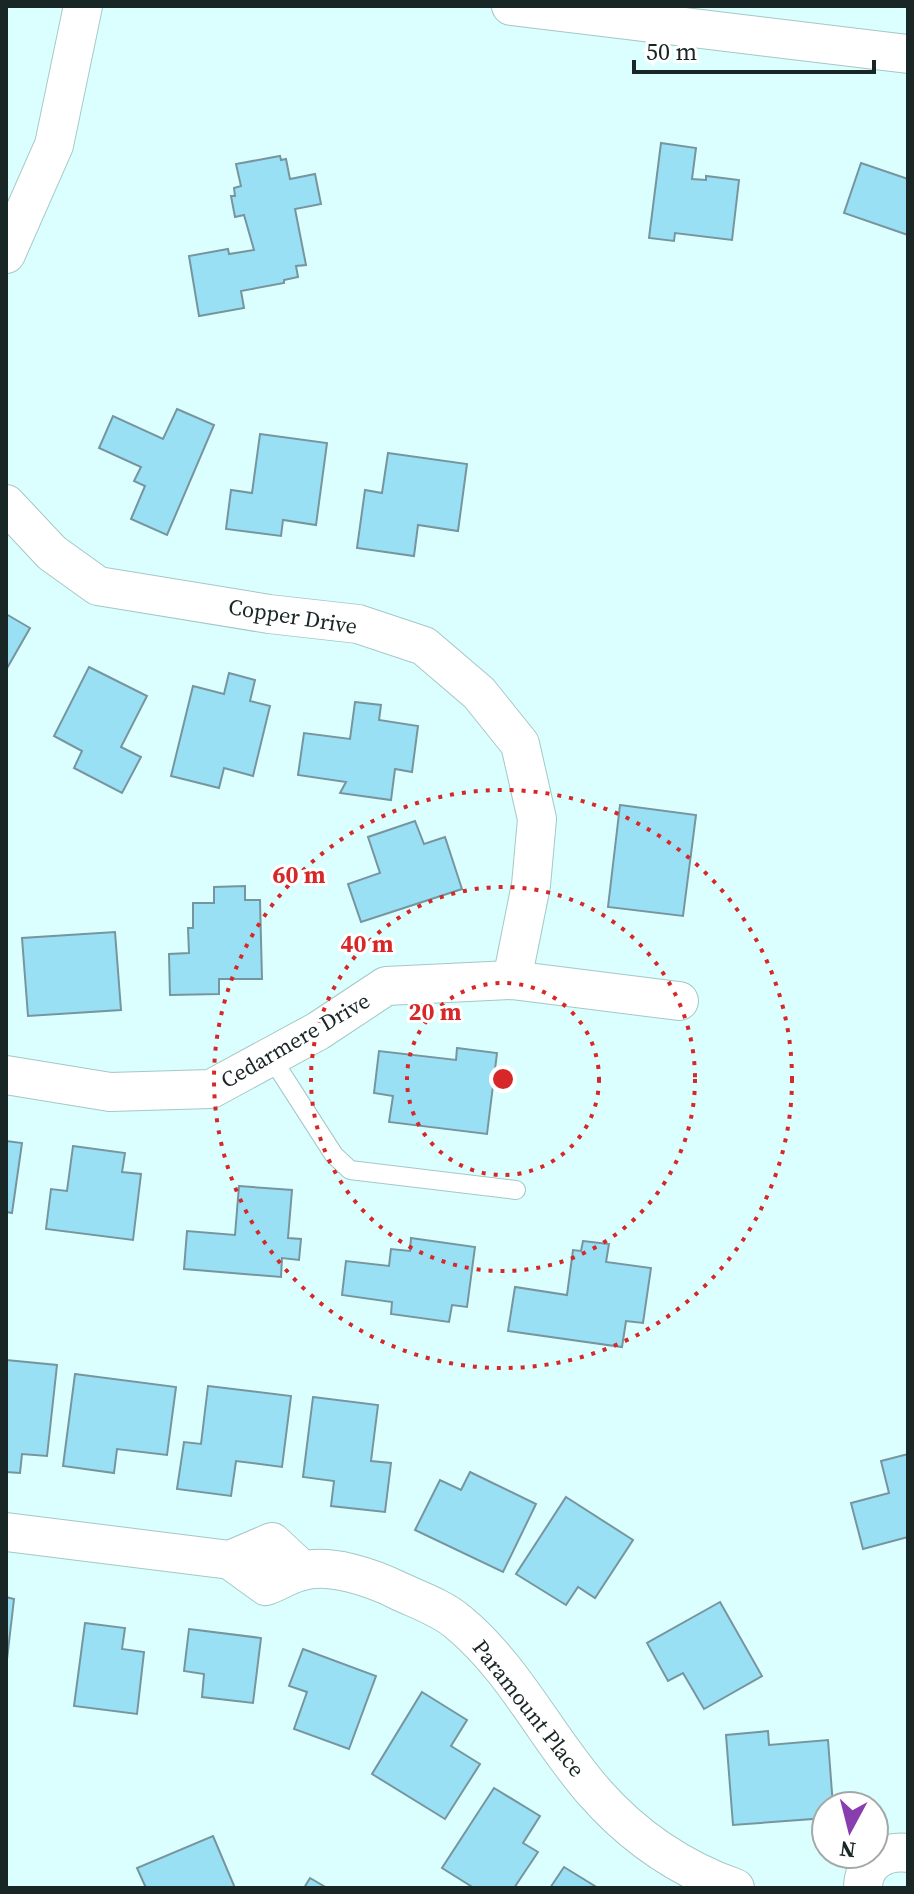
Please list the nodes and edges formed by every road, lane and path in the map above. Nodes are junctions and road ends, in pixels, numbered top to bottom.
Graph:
1 (83, 6) edge
2 (511, 6) edge
3 (726, 18) edge
4 (908, 54) edge
5 (6, 254) edge
6 (6, 504) edge
7 (512, 980) junction
8 (679, 1001) dead end
9 (271, 1057) junction
10 (6, 1075) edge
11 (516, 1190) dead end
12 (6, 1532) edge
13 (908, 1853) edge
14 (735, 1888) edge
15 (863, 1888) edge

1 - 5 street
2 - 3 street
3 - 4 street
6 - 7 street, Copper Drive
7 - 8 street, Cedarmere Drive
7 - 9 street, Cedarmere Drive
9 - 10 street, Cedarmere Drive
9 - 11 lane
12 - 14 street, Paramount Place
13 - 15 street

